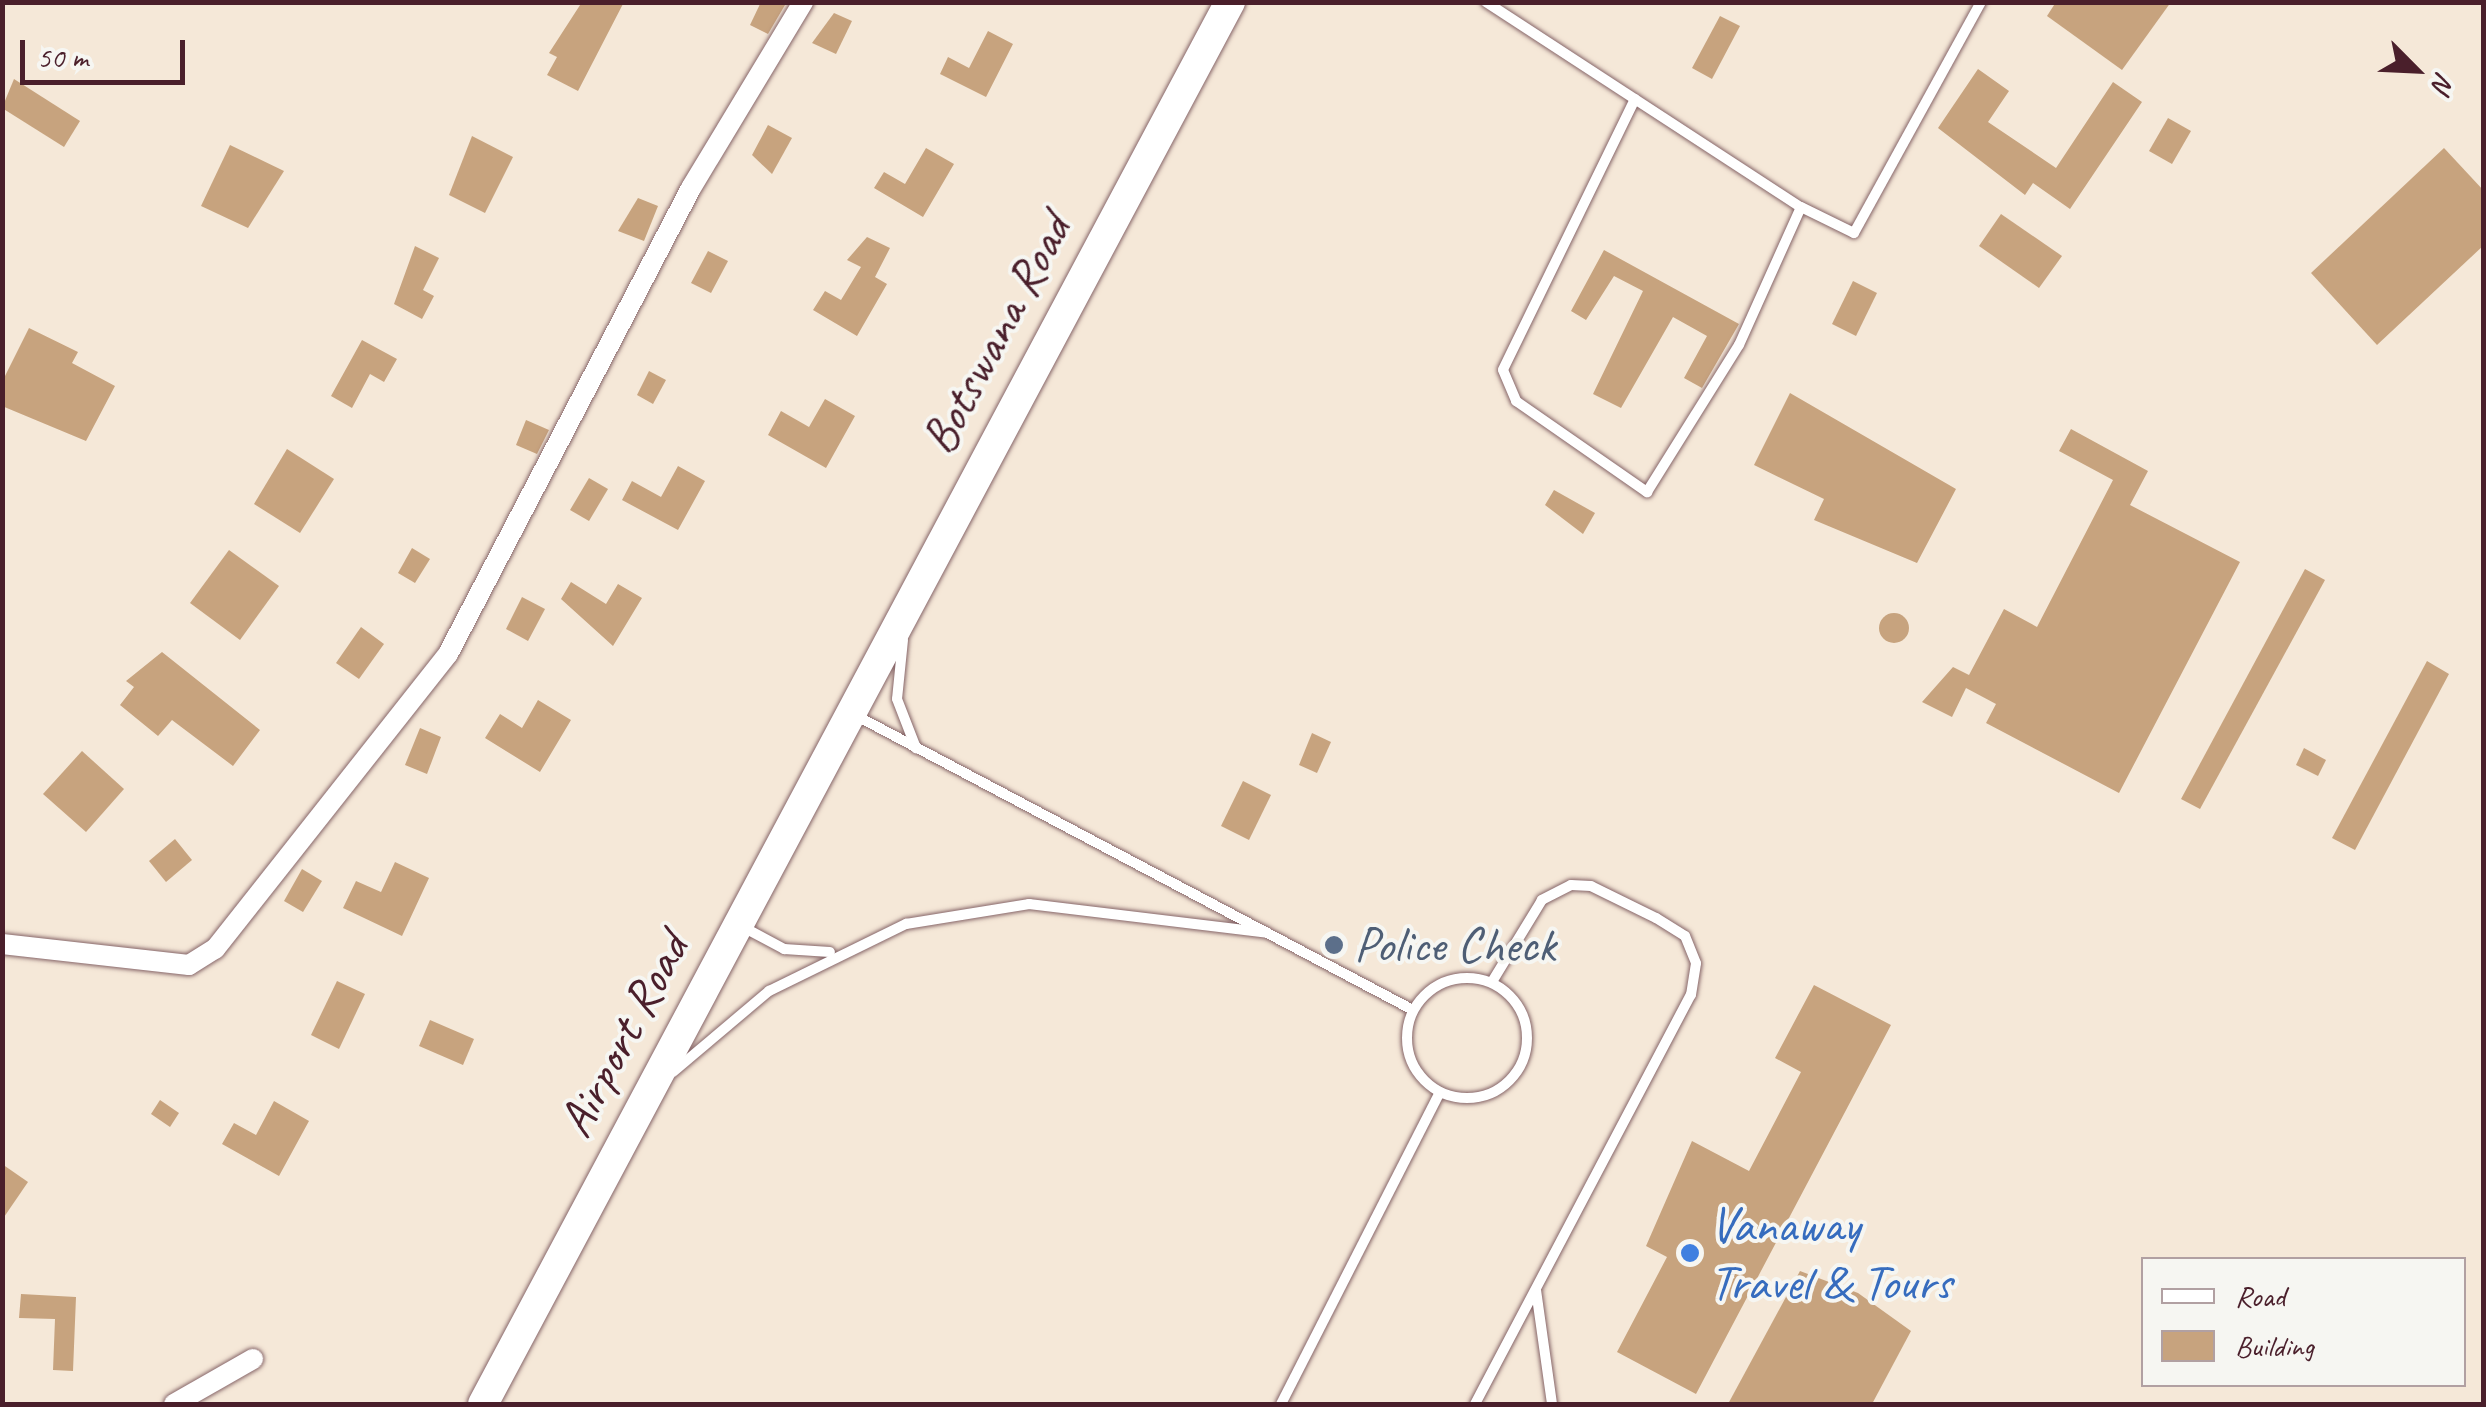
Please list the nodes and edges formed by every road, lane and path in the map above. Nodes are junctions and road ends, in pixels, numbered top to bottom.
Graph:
1 (803, 2) edge
2 (1230, 2) edge
3 (1486, 2) edge
4 (1981, 2) edge
5 (1635, 99) junction
6 (1801, 206) junction
7 (920, 572) junction
8 (847, 711) junction
9 (916, 749) junction
10 (737, 924) junction
11 (1267, 933) junction
12 (2, 944) edge
13 (836, 952) junction
14 (1492, 982) junction
15 (1414, 1010) junction
16 (1440, 1092) junction
17 (633, 1113) junction
18 (1536, 1288) junction
19 (253, 1359) dead end
20 (174, 1404) edge
21 (483, 1404) edge
22 (1282, 1404) edge
23 (1475, 1404) edge
24 (1552, 1404) edge

1 - 12 street
2 - 7 street, Botswana Road
3 - 5 lane
4 - 6 lane
5 - 6 lane
5 - 6 lane
7 - 8 street, Botswana Road
7 - 9 lane
8 - 9 lane
8 - 10 street, Airport Road
9 - 11 lane
10 - 13 lane
10 - 17 street, Airport Road
11 - 13 lane
11 - 15 lane
13 - 17 lane
14 - 15 lane
14 - 16 lane
14 - 18 lane
15 - 16 lane
16 - 22 lane
17 - 21 street, Airport Road
18 - 23 lane
18 - 24 lane
19 - 20 street

